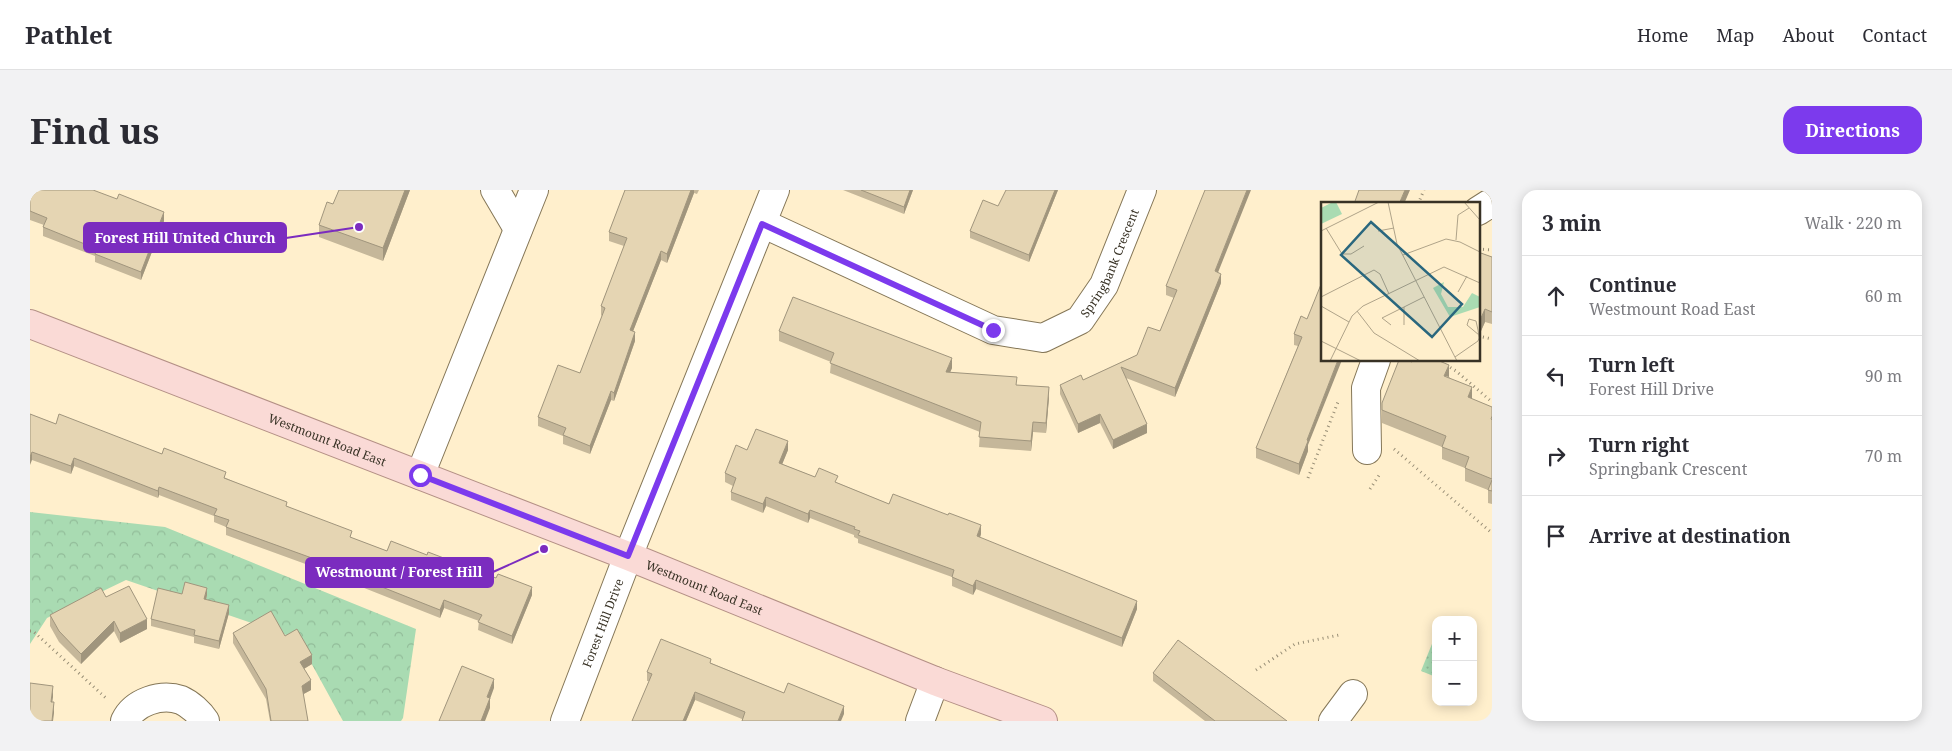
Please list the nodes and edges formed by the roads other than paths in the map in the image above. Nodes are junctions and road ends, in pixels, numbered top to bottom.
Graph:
1 (495, 190) edge
2 (534, 190) edge
3 (775, 190) edge
4 (1142, 190) edge
5 (1492, 205) edge
6 (1480, 210) edge
7 (762, 224) junction
8 (518, 229) junction
9 (30, 324) edge
10 (1376, 361) edge
11 (1378, 447) road end
12 (420, 475) junction
13 (628, 556) junction
14 (935, 681) junction
15 (1353, 694) dead end
16 (126, 719) edge
17 (205, 721) edge
18 (565, 721) edge
19 (920, 721) edge
20 (1043, 721) edge
21 (1333, 721) edge

1 - 8 street
2 - 8 street
3 - 7 street, Forest Hill Drive
4 - 7 street, Springbank Crescent
5 - 6 street
7 - 13 street, Forest Hill Drive
8 - 12 street
9 - 12 main road, Westmount Road East
10 - 11 street
12 - 13 main road, Westmount Road East
13 - 14 main road, Westmount Road East
13 - 18 street, Forest Hill Drive
14 - 19 street
14 - 20 main road, Westmount Road East
15 - 21 street
16 - 17 street

